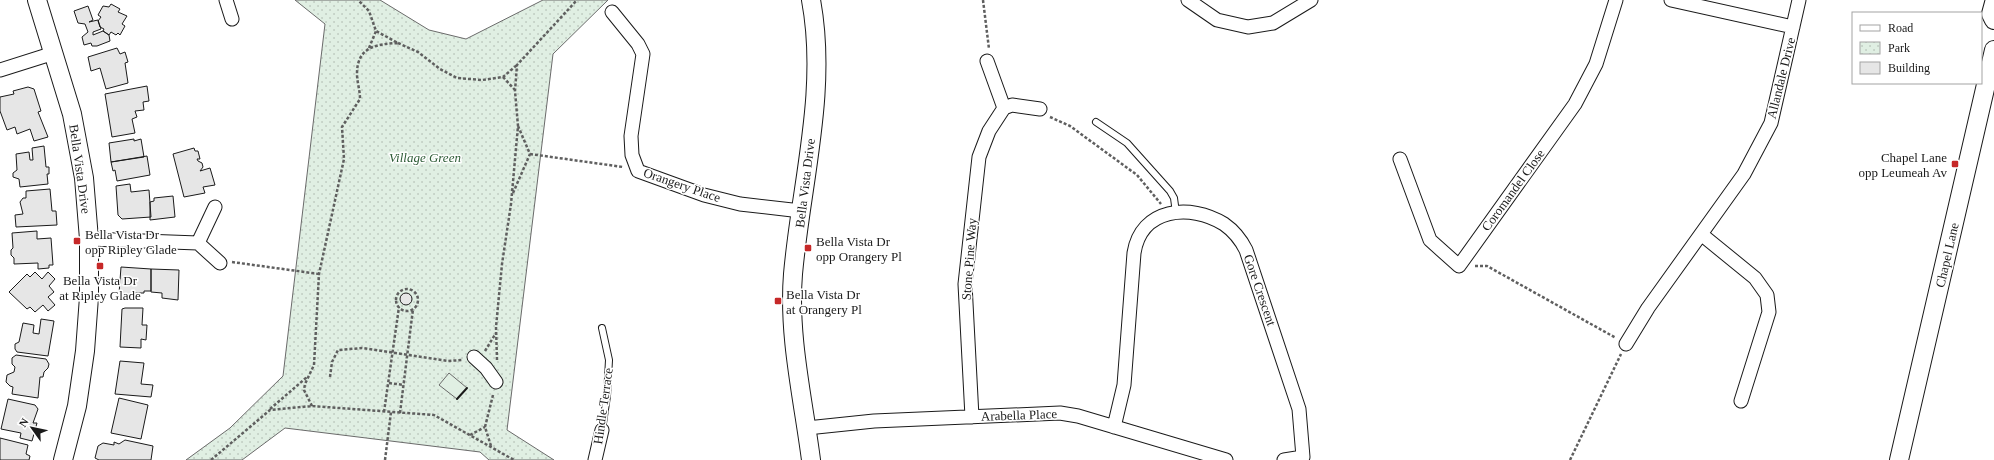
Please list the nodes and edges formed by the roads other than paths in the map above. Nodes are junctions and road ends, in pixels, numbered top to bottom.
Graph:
1 (37, 0) edge
2 (226, 0) edge
3 (811, 0) edge
4 (1188, 0) edge
5 (1311, 0) edge
6 (1616, 0) edge
7 (1671, 0) edge
8 (1800, 0) edge
9 (1994, 3) edge
10 (612, 12) dead end
11 (232, 19) dead end
12 (1994, 20) edge
13 (1793, 27) junction
14 (1994, 50) edge
15 (54, 53) junction
16 (987, 61) road end
17 (0, 70) edge
18 (1004, 108) junction
19 (1040, 109) road end
20 (1096, 122) dead end
21 (1400, 159) dead end
22 (215, 207) dead end
23 (801, 211) junction
24 (1172, 213) junction
25 (1701, 234) junction
26 (90, 239) junction
27 (198, 243) junction
28 (220, 263) road end
29 (602, 328) dead end
30 (1626, 344) road end
31 (474, 357) road end
32 (496, 382) road end
33 (1741, 401) dead end
34 (972, 417) junction
35 (1114, 427) junction
36 (807, 428) junction
37 (602, 430) joint
38 (1304, 459) edge
39 (63, 460) edge
40 (595, 460) edge
41 (811, 460) edge
42 (1226, 460) edge
43 (1284, 460) edge
44 (1899, 460) edge

1 - 15 street, Bella Vista Drive
2 - 11 street
3 - 23 street, Bella Vista Drive
4 - 5 street
6 - 21 street, Coromandel Close
7 - 13 street
8 - 13 street, Allandale Drive
9 - 12 street
10 - 23 street, Orangery Place
13 - 25 street, Allandale Drive
14 - 44 street, Chapel Lane
15 - 17 street
15 - 26 street, Bella Vista Drive
16 - 18 street
18 - 19 street
18 - 34 street, Stone Pine Way
20 - 24 lane
22 - 27 street
23 - 36 street, Bella Vista Drive
24 - 35 street
24 - 38 street, Gore Crescent
25 - 30 street, Allandale Drive
25 - 33 street
26 - 27 street
26 - 39 street, Bella Vista Drive
27 - 28 street
29 - 37 lane, Hindle Terrace
31 - 32 street
34 - 35 street, Arabella Place
34 - 36 street, Arabella Place
35 - 42 street, Arabella Place
36 - 41 street, Bella Vista Drive
37 - 40 street, Hindle Terrace
38 - 43 street

